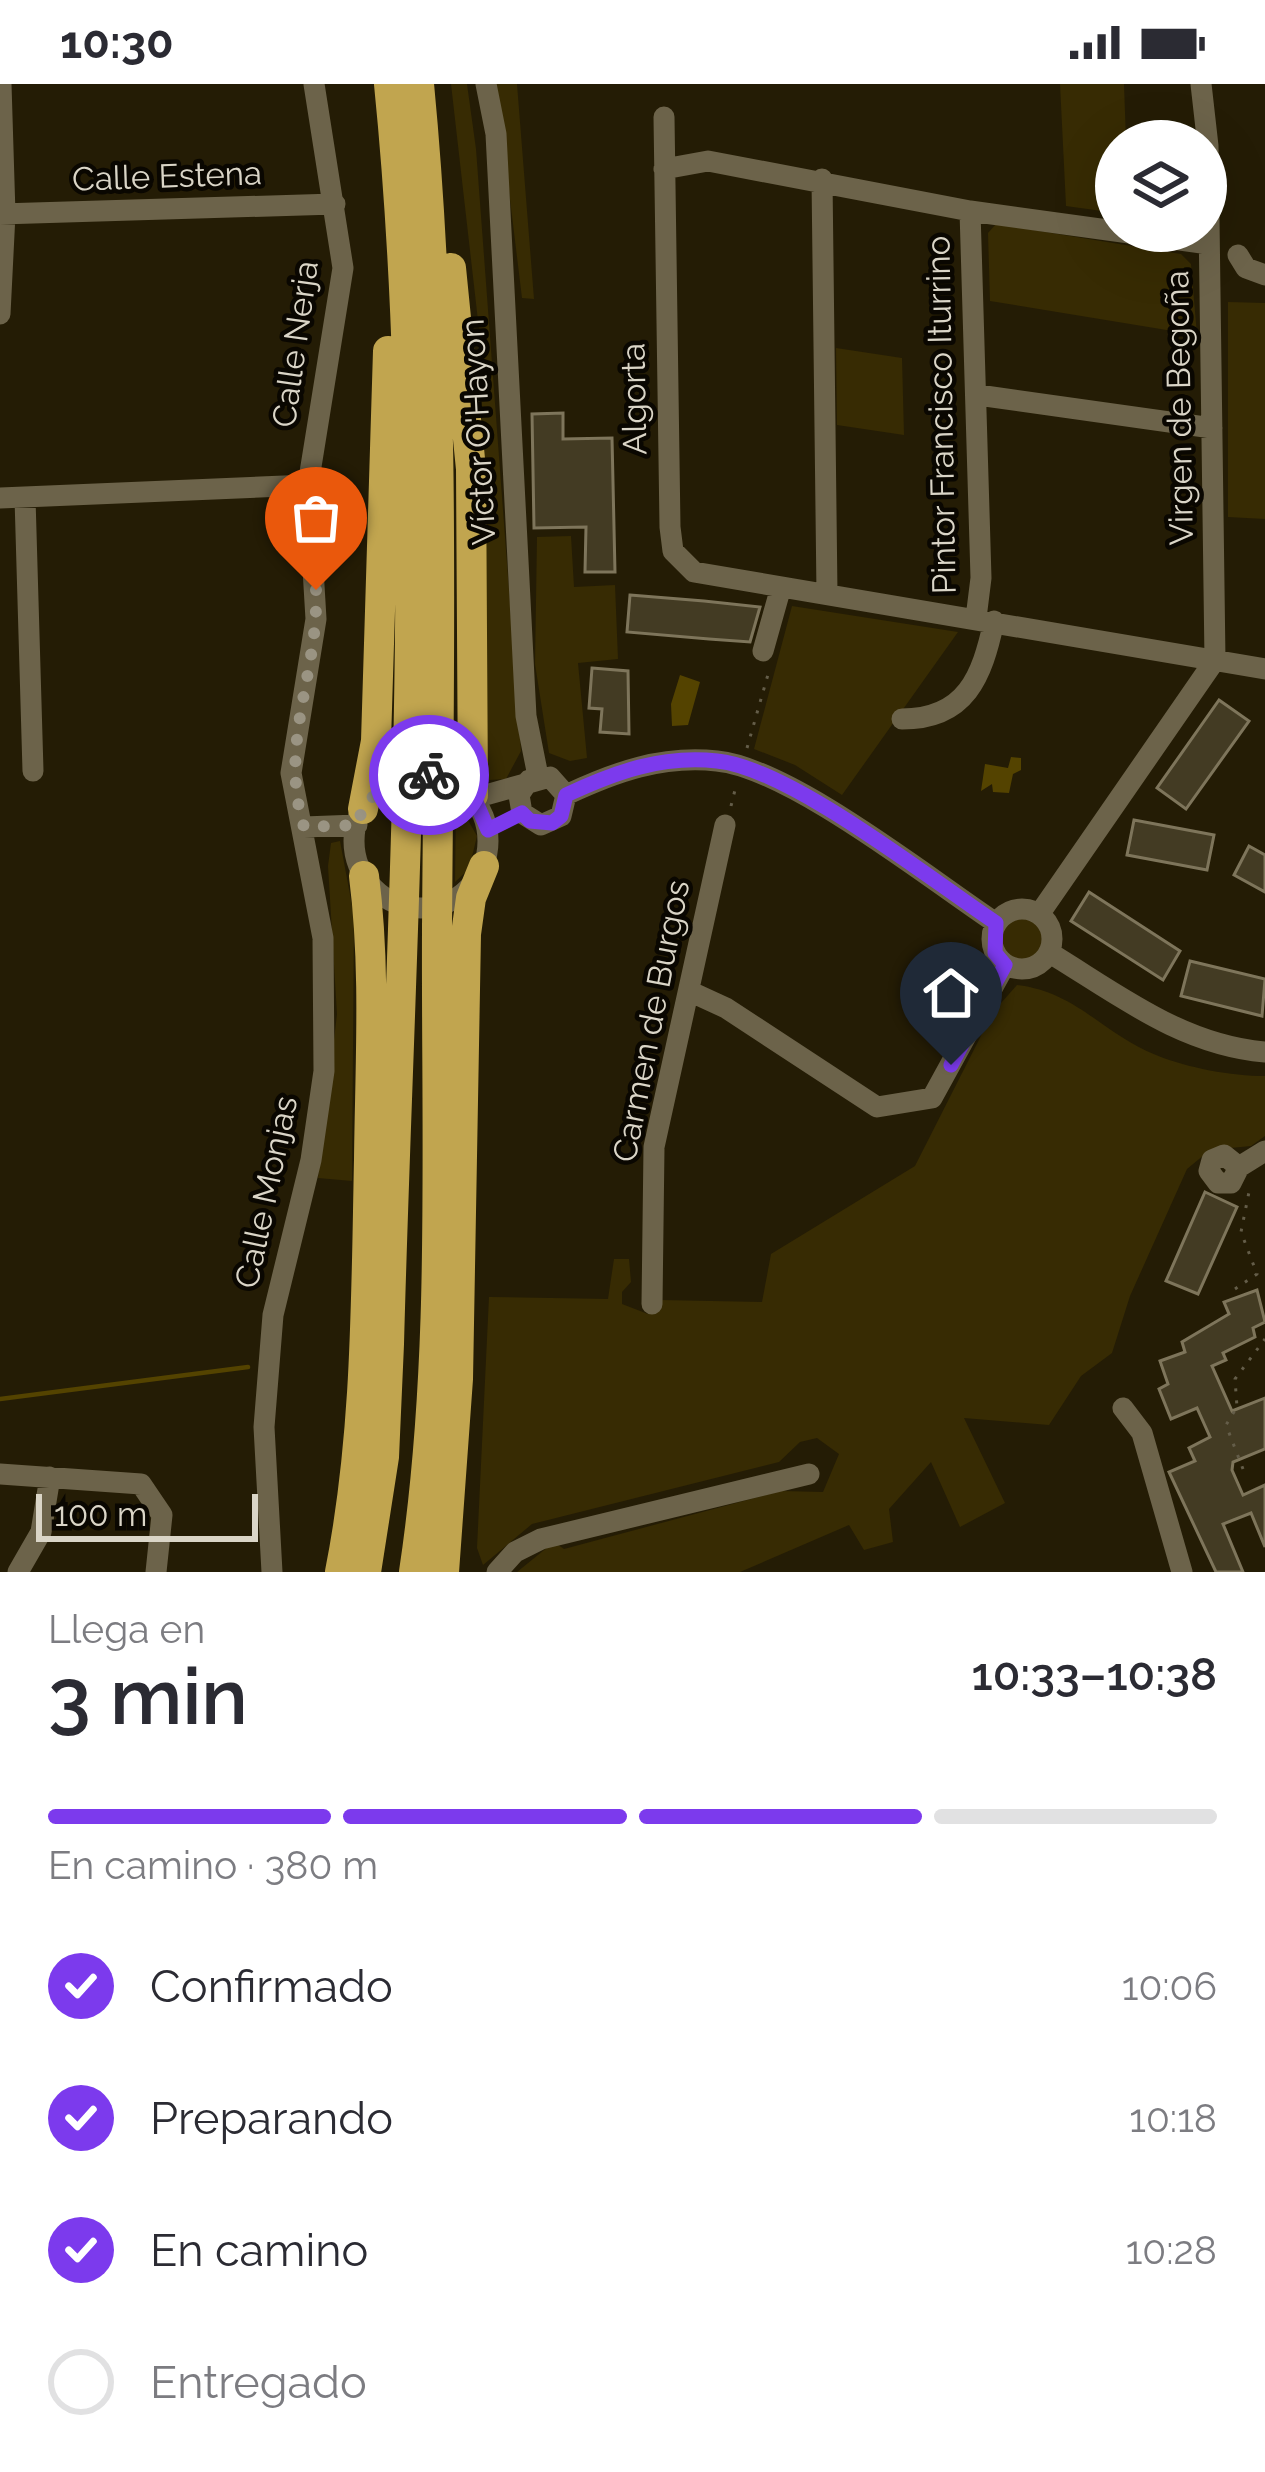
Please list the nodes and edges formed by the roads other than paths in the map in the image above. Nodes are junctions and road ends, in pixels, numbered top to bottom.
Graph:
1 (1, 84) edge
2 (314, 84) edge
3 (389, 84) edge
4 (418, 84) edge
5 (486, 84) edge
6 (1202, 84) edge
7 (664, 117) dead end
8 (1204, 120) edge
9 (664, 170) junction
10 (428, 176) junction
11 (822, 179) junction
12 (335, 205) junction
13 (970, 211) junction
14 (2, 214) edge
15 (1095, 228) edge
16 (402, 250) junction
17 (1209, 252) edge
18 (1238, 255) dead end
19 (1265, 275) edge
20 (0, 314) edge
21 (978, 395) junction
22 (1212, 428) junction
23 (308, 485) junction
24 (0, 498) edge
25 (26, 498) junction
26 (786, 588) junction
27 (826, 594) junction
28 (985, 620) junction
29 (768, 653) road end
30 (1215, 660) junction
31 (1265, 669) edge
32 (902, 719) dead end
33 (33, 771) dead end
34 (534, 778) junction
35 (566, 795) junction
36 (474, 796) junction
37 (522, 813) junction
38 (360, 817) junction
39 (725, 825) road end
40 (304, 827) junction
41 (488, 830) junction
42 (484, 866) junction
43 (364, 876) junction
44 (1040, 914) junction
45 (996, 923) junction
46 (1050, 953) junction
47 (1005, 965) junction
48 (689, 991) junction
49 (1265, 1052) edge
50 (652, 1304) dead end
51 (1123, 1408) dead end
52 (0, 1474) edge
53 (809, 1474) dead end
54 (50, 1477) junction
55 (18, 1572) edge
56 (156, 1572) edge
57 (272, 1572) edge
58 (340, 1572) edge
59 (366, 1572) edge
60 (413, 1572) edge
61 (444, 1572) edge
62 (497, 1572) edge
63 (1182, 1572) edge

1 - 14 street
2 - 12 street, Calle Nerja
3 - 16 highway
4 - 10 highway
5 - 34 street, Víctor O'Hayon
6 - 8 street, Virgen de Begoña
7 - 9 street, Algorta
9 - 11 street
9 - 26 street, Algorta
10 - 36 highway
10 - 60 highway
11 - 13 street
11 - 27 street
12 - 14 street, Calle Estena
12 - 23 street, Calle Nerja
13 - 15 street
13 - 21 street, Pintor Francisco Iturrino
14 - 20 street
16 - 38 highway
16 - 59 highway
17 - 22 street, Virgen de Begoña
18 - 19 street
21 - 22 street
21 - 28 street, Pintor Francisco Iturrino
22 - 30 street, Virgen de Begoña
23 - 25 street
23 - 40 street, Calle Nerja
24 - 25 street
25 - 33 street
26 - 27 street, Algorta
26 - 29 street
27 - 28 street, Algorta
28 - 30 street, Algorta
28 - 32 street, Pintor Francisco Iturrino
30 - 31 street, Algorta
30 - 44 street
34 - 35 street
34 - 36 street
34 - 37 street
35 - 37 street
35 - 45 street
36 - 38 street
36 - 41 street
37 - 41 street
38 - 40 street
38 - 43 street
39 - 48 street, Carmen de Burgos
40 - 57 street, Calle Monjas
41 - 42 street
42 - 43 street
42 - 61 highway
43 - 58 highway
44 - 45 street
44 - 46 street
45 - 47 street
46 - 47 street
46 - 49 street
47 - 48 street
48 - 50 street, Carmen de Burgos
51 - 63 street
52 - 54 street
53 - 62 street
54 - 55 street
54 - 56 street

